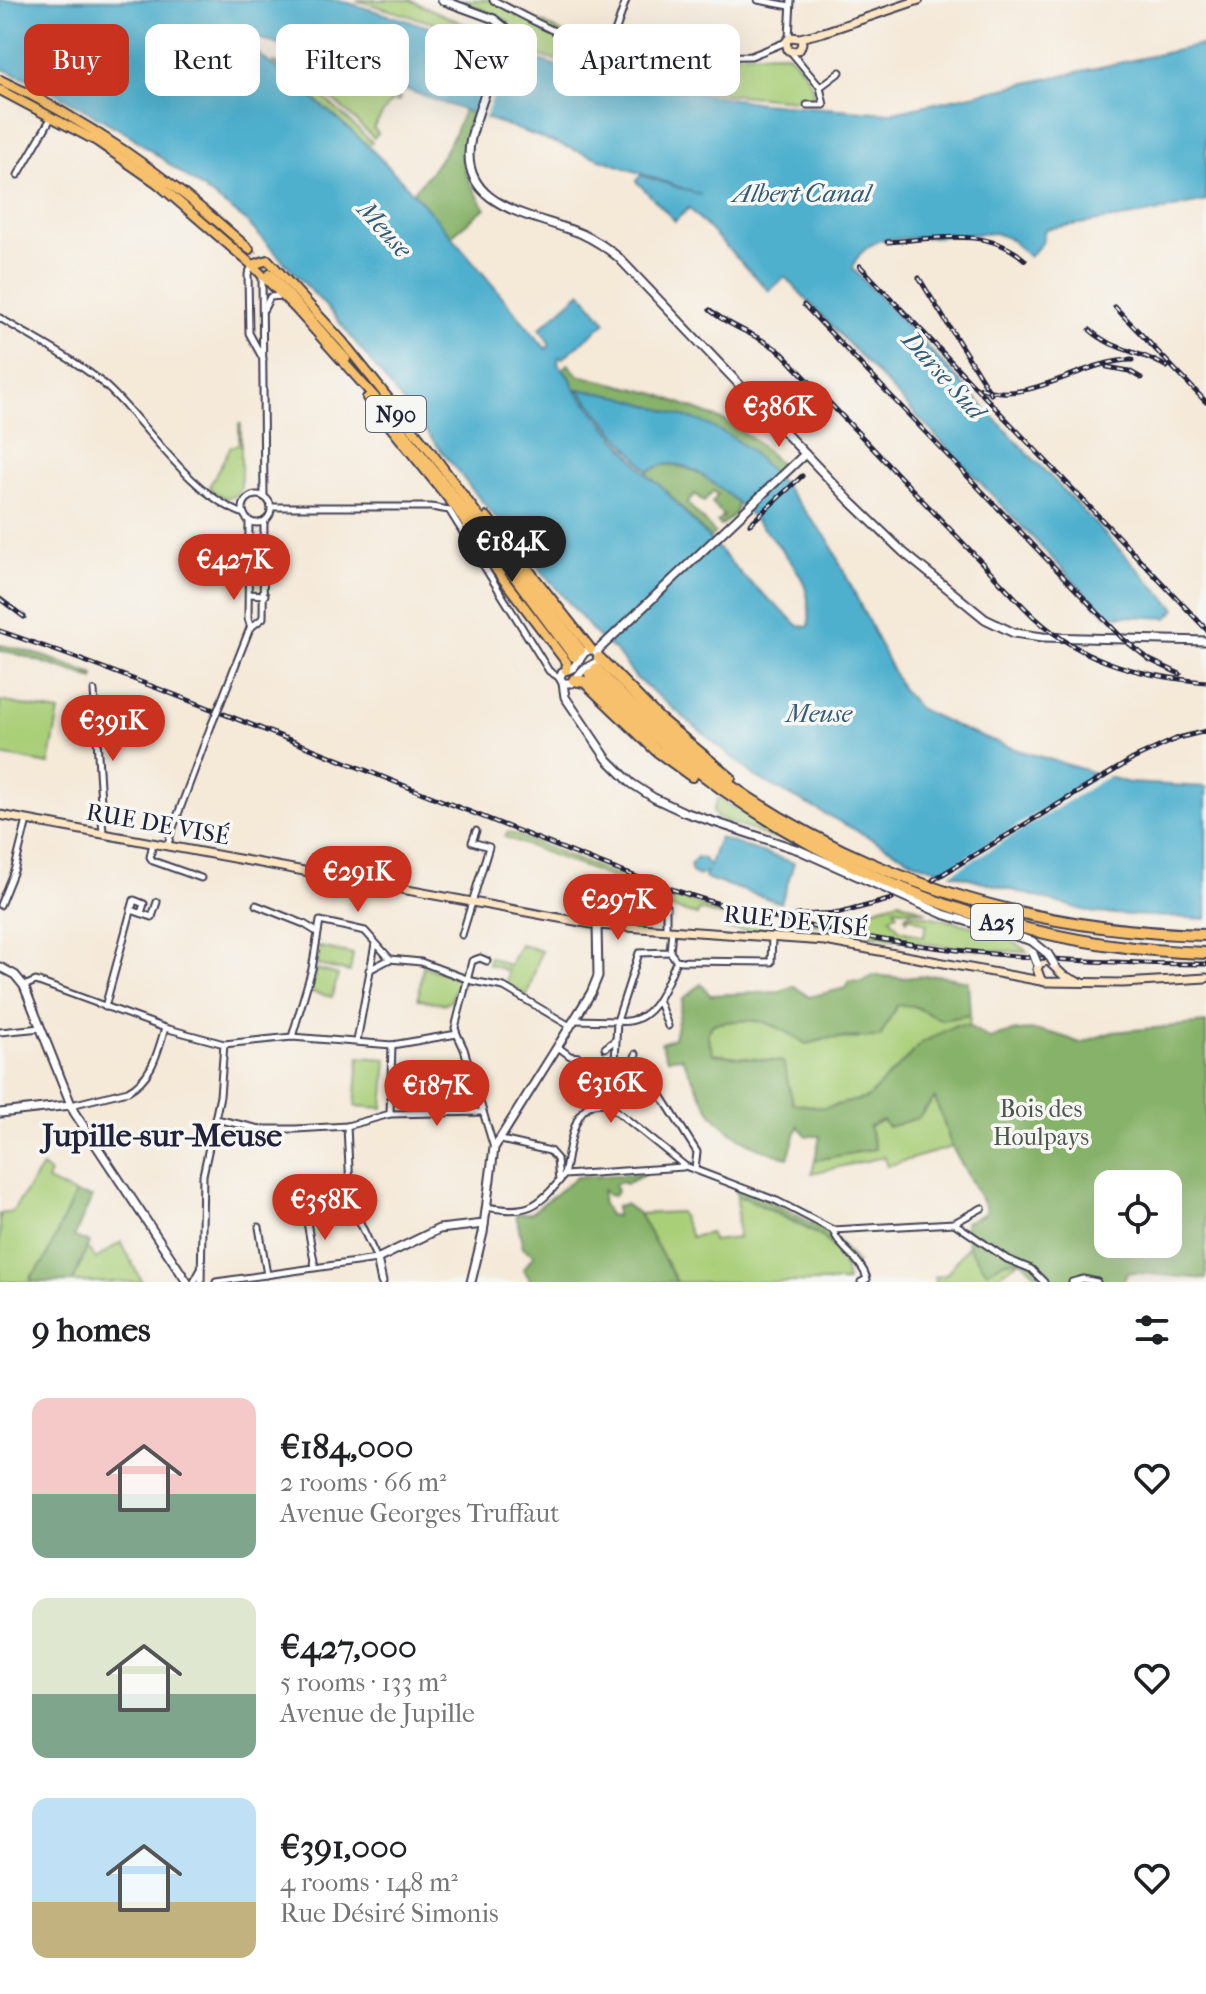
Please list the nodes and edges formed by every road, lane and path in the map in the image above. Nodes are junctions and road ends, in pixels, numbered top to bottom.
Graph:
1 (442, 0) edge
2 (493, 0) edge
3 (626, 0) edge
4 (758, 0) edge
5 (919, 0) edge
6 (791, 3) edge
7 (618, 24) edge
8 (793, 39) junction
9 (795, 51) junction
10 (840, 72) dead end
11 (0, 80) edge
12 (820, 87) junction
13 (0, 92) edge
14 (807, 105) dead end
15 (50, 120) junction
16 (98, 142) junction
17 (129, 153) junction
18 (18, 175) dead end
19 (171, 196) junction
20 (256, 263) junction
21 (268, 273) junction
22 (283, 296) junction
23 (263, 314) junction
24 (0, 318) edge
25 (335, 355) junction
26 (263, 360) junction
27 (396, 421) junction
28 (805, 454) junction
29 (449, 475) junction
30 (264, 497) junction
31 (271, 507) junction
32 (244, 514) junction
33 (249, 521) junction
34 (264, 522) junction
35 (482, 532) joint
36 (513, 562) junction
37 (249, 594) junction
38 (265, 595) junction
39 (251, 628) junction
40 (1206, 641) edge
41 (590, 658) junction
42 (568, 677) junction
43 (94, 691) dead end
44 (746, 801) junction
45 (0, 815) edge
46 (27, 820) junction
47 (476, 831) dead end
48 (103, 835) junction
49 (153, 843) junction
50 (168, 845) junction
51 (201, 878) dead end
52 (157, 902) dead end
53 (472, 903) junction
54 (0, 905) edge
55 (256, 905) dead end
56 (666, 906) dead end
57 (131, 910) junction
58 (141, 913) junction
59 (597, 925) junction
60 (669, 930) junction
61 (317, 932) junction
62 (462, 935) dead end
63 (1206, 935) edge
64 (772, 937) junction
65 (1019, 938) junction
66 (375, 943) junction
67 (670, 952) junction
68 (1206, 953) edge
69 (390, 959) junction
70 (487, 961) dead end
71 (675, 964) dead end
72 (1038, 966) junction
73 (1055, 966) junction
74 (0, 967) edge
75 (369, 970) junction
76 (1021, 977) junction
77 (468, 979) junction
78 (1202, 979) edge
79 (1046, 981) junction
80 (1078, 982) junction
81 (24, 986) junction
82 (1206, 987) edge
83 (659, 1002) junction
84 (105, 1007) junction
85 (617, 1021) junction
86 (573, 1023) junction
87 (668, 1026) dead end
88 (42, 1028) junction
89 (165, 1028) junction
90 (0, 1032) edge
91 (457, 1034) junction
92 (292, 1037) junction
93 (357, 1041) junction
94 (614, 1041) junction
95 (224, 1044) junction
96 (392, 1045) junction
97 (558, 1047) junction
98 (605, 1048) dead end
99 (636, 1054) dead end
100 (579, 1057) dead end
101 (630, 1071) junction
102 (71, 1105) junction
103 (483, 1112) junction
104 (0, 1113) edge
105 (390, 1114) junction
106 (216, 1119) junction
107 (347, 1126) junction
108 (501, 1140) junction
109 (494, 1148) junction
110 (685, 1166) junction
111 (695, 1169) junction
112 (564, 1175) junction
113 (559, 1182) junction
114 (485, 1206) junction
115 (982, 1208) dead end
116 (307, 1222) dead end
117 (954, 1223) junction
118 (484, 1224) junction
119 (259, 1227) dead end
120 (833, 1230) junction
121 (377, 1259) junction
122 (315, 1267) junction
123 (200, 1270) junction
124 (267, 1275) junction
125 (185, 1282) edge
126 (194, 1282) edge
127 (201, 1282) edge
128 (216, 1282) edge
129 (382, 1282) edge
130 (471, 1282) edge
131 (861, 1282) edge
132 (1044, 1282) edge
133 (1072, 1282) edge
134 (1097, 1282) edge

1 - 28 street
2 - 8 street
3 - 7 street
4 - 6 street
5 - 8 main road
6 - 8 street
8 - 9 main road
8 - 9 main road
9 - 12 street
10 - 12 street
11 - 17 main road
12 - 14 street
13 - 15 main road
13 - 16 main road
15 - 18 street
15 - 19 main road
16 - 17 main road
16 - 19 main road
17 - 20 main road
19 - 20 main road
20 - 21 main road
20 - 26 street
20 - 29 main road, N90
21 - 22 main road
21 - 23 street
21 - 27 main road, N90
21 - 36 main road, N90
22 - 23 street
22 - 25 main road
23 - 26 street
24 - 32 street
25 - 27 main road
25 - 42 main road, N90
26 - 30 street
27 - 35 main road, N90
28 - 40 street
28 - 41 street
29 - 36 main road, N90
29 - 41 main road, N90
30 - 31 street
30 - 32 street
31 - 34 street
31 - 42 street
32 - 33 street
33 - 34 street
33 - 37 street
34 - 38 street
35 - 41 highway, A25
36 - 41 highway, A25
37 - 38 street
37 - 39 street
38 - 39 street
39 - 50 street, bridge
41 - 42 street
41 - 44 highway, A25
41 - 44 highway, A25
42 - 44 highway
42 - 65 street
43 - 48 street
44 - 63 highway, A25
44 - 68 highway, A25
45 - 46 main road, RUE DE VISÉ
46 - 48 main road, RUE DE VISÉ
46 - 54 street
47 - 53 street
48 - 49 main road, RUE DE VISÉ
49 - 50 main road, RUE DE VISÉ
49 - 51 street
50 - 53 main road, RUE DE VISÉ
52 - 58 street
53 - 59 main road, RUE DE VISÉ
53 - 62 street
55 - 61 street
56 - 60 street
57 - 58 street
57 - 58 street
57 - 84 street
59 - 60 main road, RUE DE VISÉ
59 - 86 street
60 - 64 main road, RUE DE VISÉ
60 - 67 street
61 - 66 street
61 - 92 street
64 - 67 street
64 - 76 main road, RUE DE VISÉ
65 - 72 street, bridge
65 - 73 street, bridge
66 - 69 street
66 - 75 street
67 - 85 street
69 - 75 street
69 - 77 street
70 - 77 street
71 - 83 street
72 - 73 main road, bridge
72 - 76 main road
72 - 79 main road
73 - 79 main road
73 - 80 main road
74 - 81 street
75 - 93 street
76 - 79 main road, RUE DE VISÉ
77 - 86 street
77 - 91 street
78 - 80 main road, RUE DE VISÉ
78 - 82 main road
79 - 80 main road, RUE DE VISÉ
81 - 84 street
81 - 88 street
83 - 85 street
83 - 87 street
84 - 89 street
85 - 86 street
85 - 94 street
86 - 97 street
88 - 90 street
88 - 102 street
89 - 95 street
89 - 102 street
91 - 96 street
91 - 103 street
92 - 93 street
92 - 95 street
93 - 96 street
94 - 98 street
94 - 101 street
95 - 106 street
96 - 105 street
97 - 100 street
97 - 108 street
99 - 101 street
101 - 111 street
102 - 104 street
102 - 125 street
103 - 105 street
103 - 109 street
105 - 107 street
106 - 107 street
106 - 123 street
107 - 121 street
108 - 109 street
108 - 113 street
109 - 114 street
110 - 111 street
110 - 112 street
110 - 112 street
111 - 120 street
112 - 113 street
113 - 114 street
114 - 118 street
115 - 117 street
116 - 122 street
117 - 120 street
117 - 132 street
118 - 121 street
118 - 130 street
119 - 124 street
120 - 131 street
121 - 122 street
121 - 129 street
122 - 124 street
123 - 126 street
123 - 127 street
124 - 128 street
125 - 126 street
133 - 134 street

